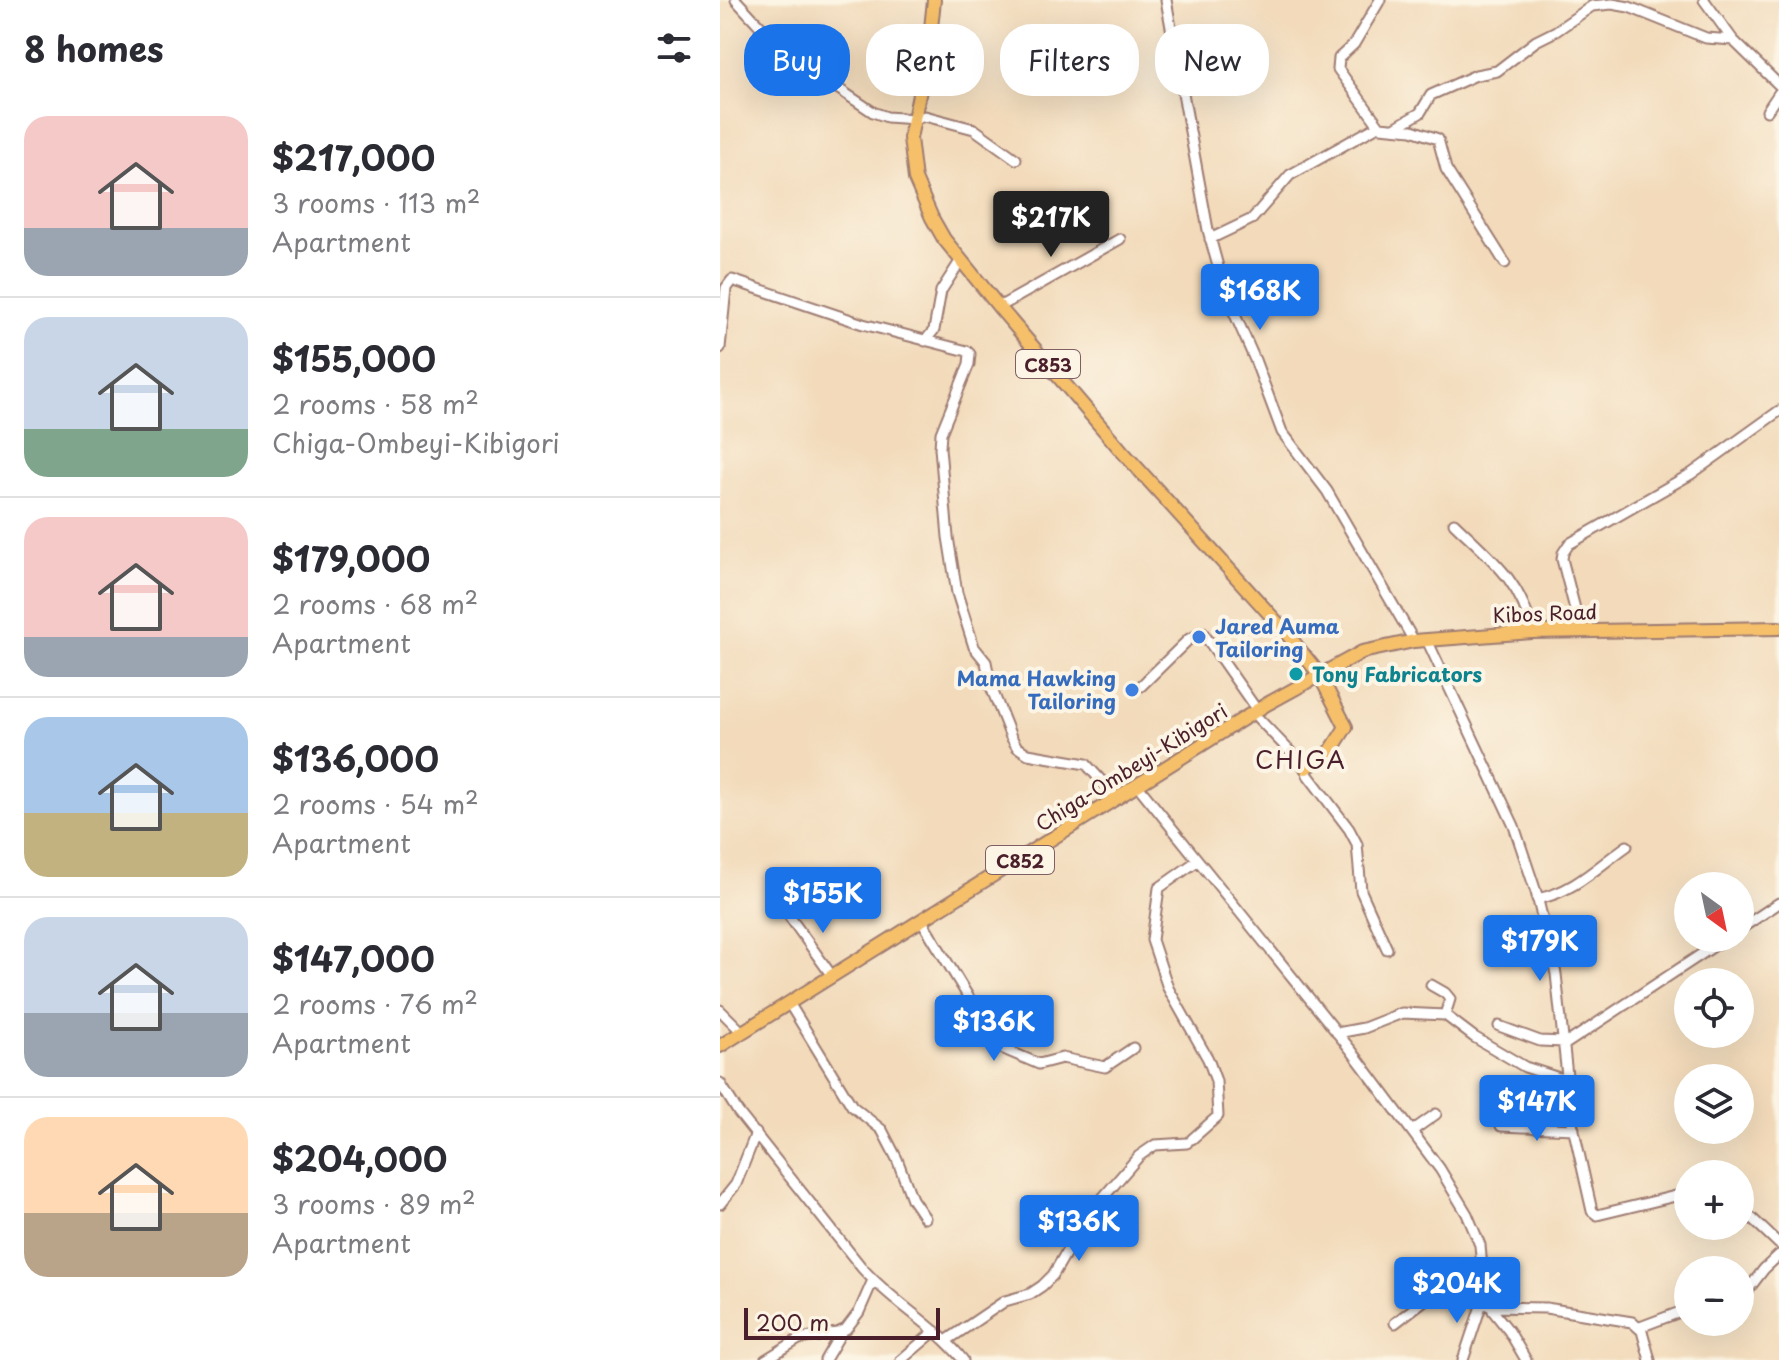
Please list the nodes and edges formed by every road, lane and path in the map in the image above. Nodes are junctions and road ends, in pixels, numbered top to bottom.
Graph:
1 (736, 0) edge
2 (934, 0) edge
3 (1166, 0) edge
4 (1380, 0) edge
5 (1704, 0) edge
6 (1733, 40) junction
7 (1777, 80) edge
8 (1779, 93) edge
9 (1767, 111) dead end
10 (913, 118) junction
11 (1378, 126) junction
12 (1396, 127) junction
13 (1016, 159) dead end
14 (1120, 239) dead end
15 (1210, 239) junction
16 (961, 260) junction
17 (1505, 263) dead end
18 (999, 307) junction
19 (925, 341) junction
20 (720, 348) edge
21 (1779, 411) edge
22 (1454, 523) dead end
23 (1779, 628) edge
24 (1532, 632) junction
25 (1581, 632) junction
26 (1420, 640) junction
27 (1319, 674) junction
28 (1141, 686) dead end
29 (1254, 712) junction
30 (1306, 768) junction
31 (1138, 786) junction
32 (1118, 799) junction
33 (1627, 846) dead end
34 (1197, 861) junction
35 (1537, 899) junction
36 (1779, 903) edge
37 (787, 913) dead end
38 (1754, 920) edge
39 (922, 921) junction
40 (1387, 949) dead end
41 (1705, 952) edge
42 (832, 976) junction
43 (1431, 985) dead end
44 (789, 1003) junction
45 (720, 1010) edge
46 (1445, 1015) junction
47 (1499, 1026) dead end
48 (742, 1032) junction
49 (1337, 1033) junction
50 (1564, 1044) junction
51 (720, 1046) edge
52 (1133, 1048) dead end
53 (1567, 1078) junction
54 (720, 1083) edge
55 (1436, 1114) dead end
56 (1501, 1126) dead end
57 (1574, 1129) junction
58 (1412, 1131) junction
59 (756, 1133) junction
60 (1674, 1196) edge
61 (720, 1204) edge
62 (925, 1218) dead end
63 (1754, 1220) edge
64 (1779, 1244) edge
65 (1779, 1255) edge
66 (873, 1280) junction
67 (1754, 1282) edge
68 (1483, 1294) junction
69 (1492, 1307) junction
70 (1674, 1314) edge
71 (1395, 1323) dead end
72 (1640, 1327) junction
73 (842, 1331) junction
74 (935, 1331) junction
75 (946, 1341) junction
76 (765, 1360) edge
77 (825, 1360) edge
78 (901, 1360) edge
79 (963, 1360) edge
80 (1463, 1360) edge
81 (1526, 1360) edge
82 (1650, 1360) edge

1 - 10 street
2 - 10 main road, C853
3 - 15 street
4 - 11 street
5 - 6 street
6 - 7 street
6 - 12 street
8 - 9 street
10 - 13 street
10 - 16 main road, C853
11 - 12 street
11 - 15 street
12 - 17 street
14 - 18 street
15 - 26 street
16 - 18 main road, C853
16 - 19 street
18 - 27 main road, C853
19 - 20 street
19 - 32 street
21 - 25 street
22 - 24 street
23 - 25 main road, Kibos Road
24 - 25 main road, Kibos Road
24 - 26 main road, Kibos Road
26 - 27 main road, Kibos Road
26 - 35 street
27 - 29 main road, Chiga-Ombeyi-Kibigori / C852
27 - 30 main road
28 - 29 street
29 - 30 street
29 - 31 main road, Chiga-Ombeyi-Kibigori / C852
30 - 40 street
31 - 32 main road, Chiga-Ombeyi-Kibigori / C852
31 - 34 street
32 - 39 main road, Chiga-Ombeyi-Kibigori / C852
33 - 35 street
34 - 49 street
34 - 75 street
35 - 50 street
36 - 38 street
37 - 42 street
39 - 42 main road, Chiga-Ombeyi-Kibigori / C852
39 - 52 street
41 - 50 street
42 - 44 main road, Chiga-Ombeyi-Kibigori / C852
43 - 46 street
44 - 48 main road, Chiga-Ombeyi-Kibigori / C852
44 - 62 street
45 - 48 street
46 - 49 street
46 - 53 street
47 - 50 street
48 - 51 main road, Chiga-Ombeyi-Kibigori / C852
49 - 58 street
50 - 53 street
53 - 57 street
54 - 59 street
55 - 58 street
56 - 57 street
57 - 60 street
58 - 68 street
59 - 61 street
59 - 66 street
63 - 64 street
65 - 67 street
66 - 73 street
66 - 74 street
68 - 69 street
68 - 71 street
68 - 80 street
69 - 72 street
69 - 81 street
70 - 72 street
72 - 82 street
73 - 76 street
73 - 77 street
74 - 75 street
74 - 78 street
75 - 79 street

